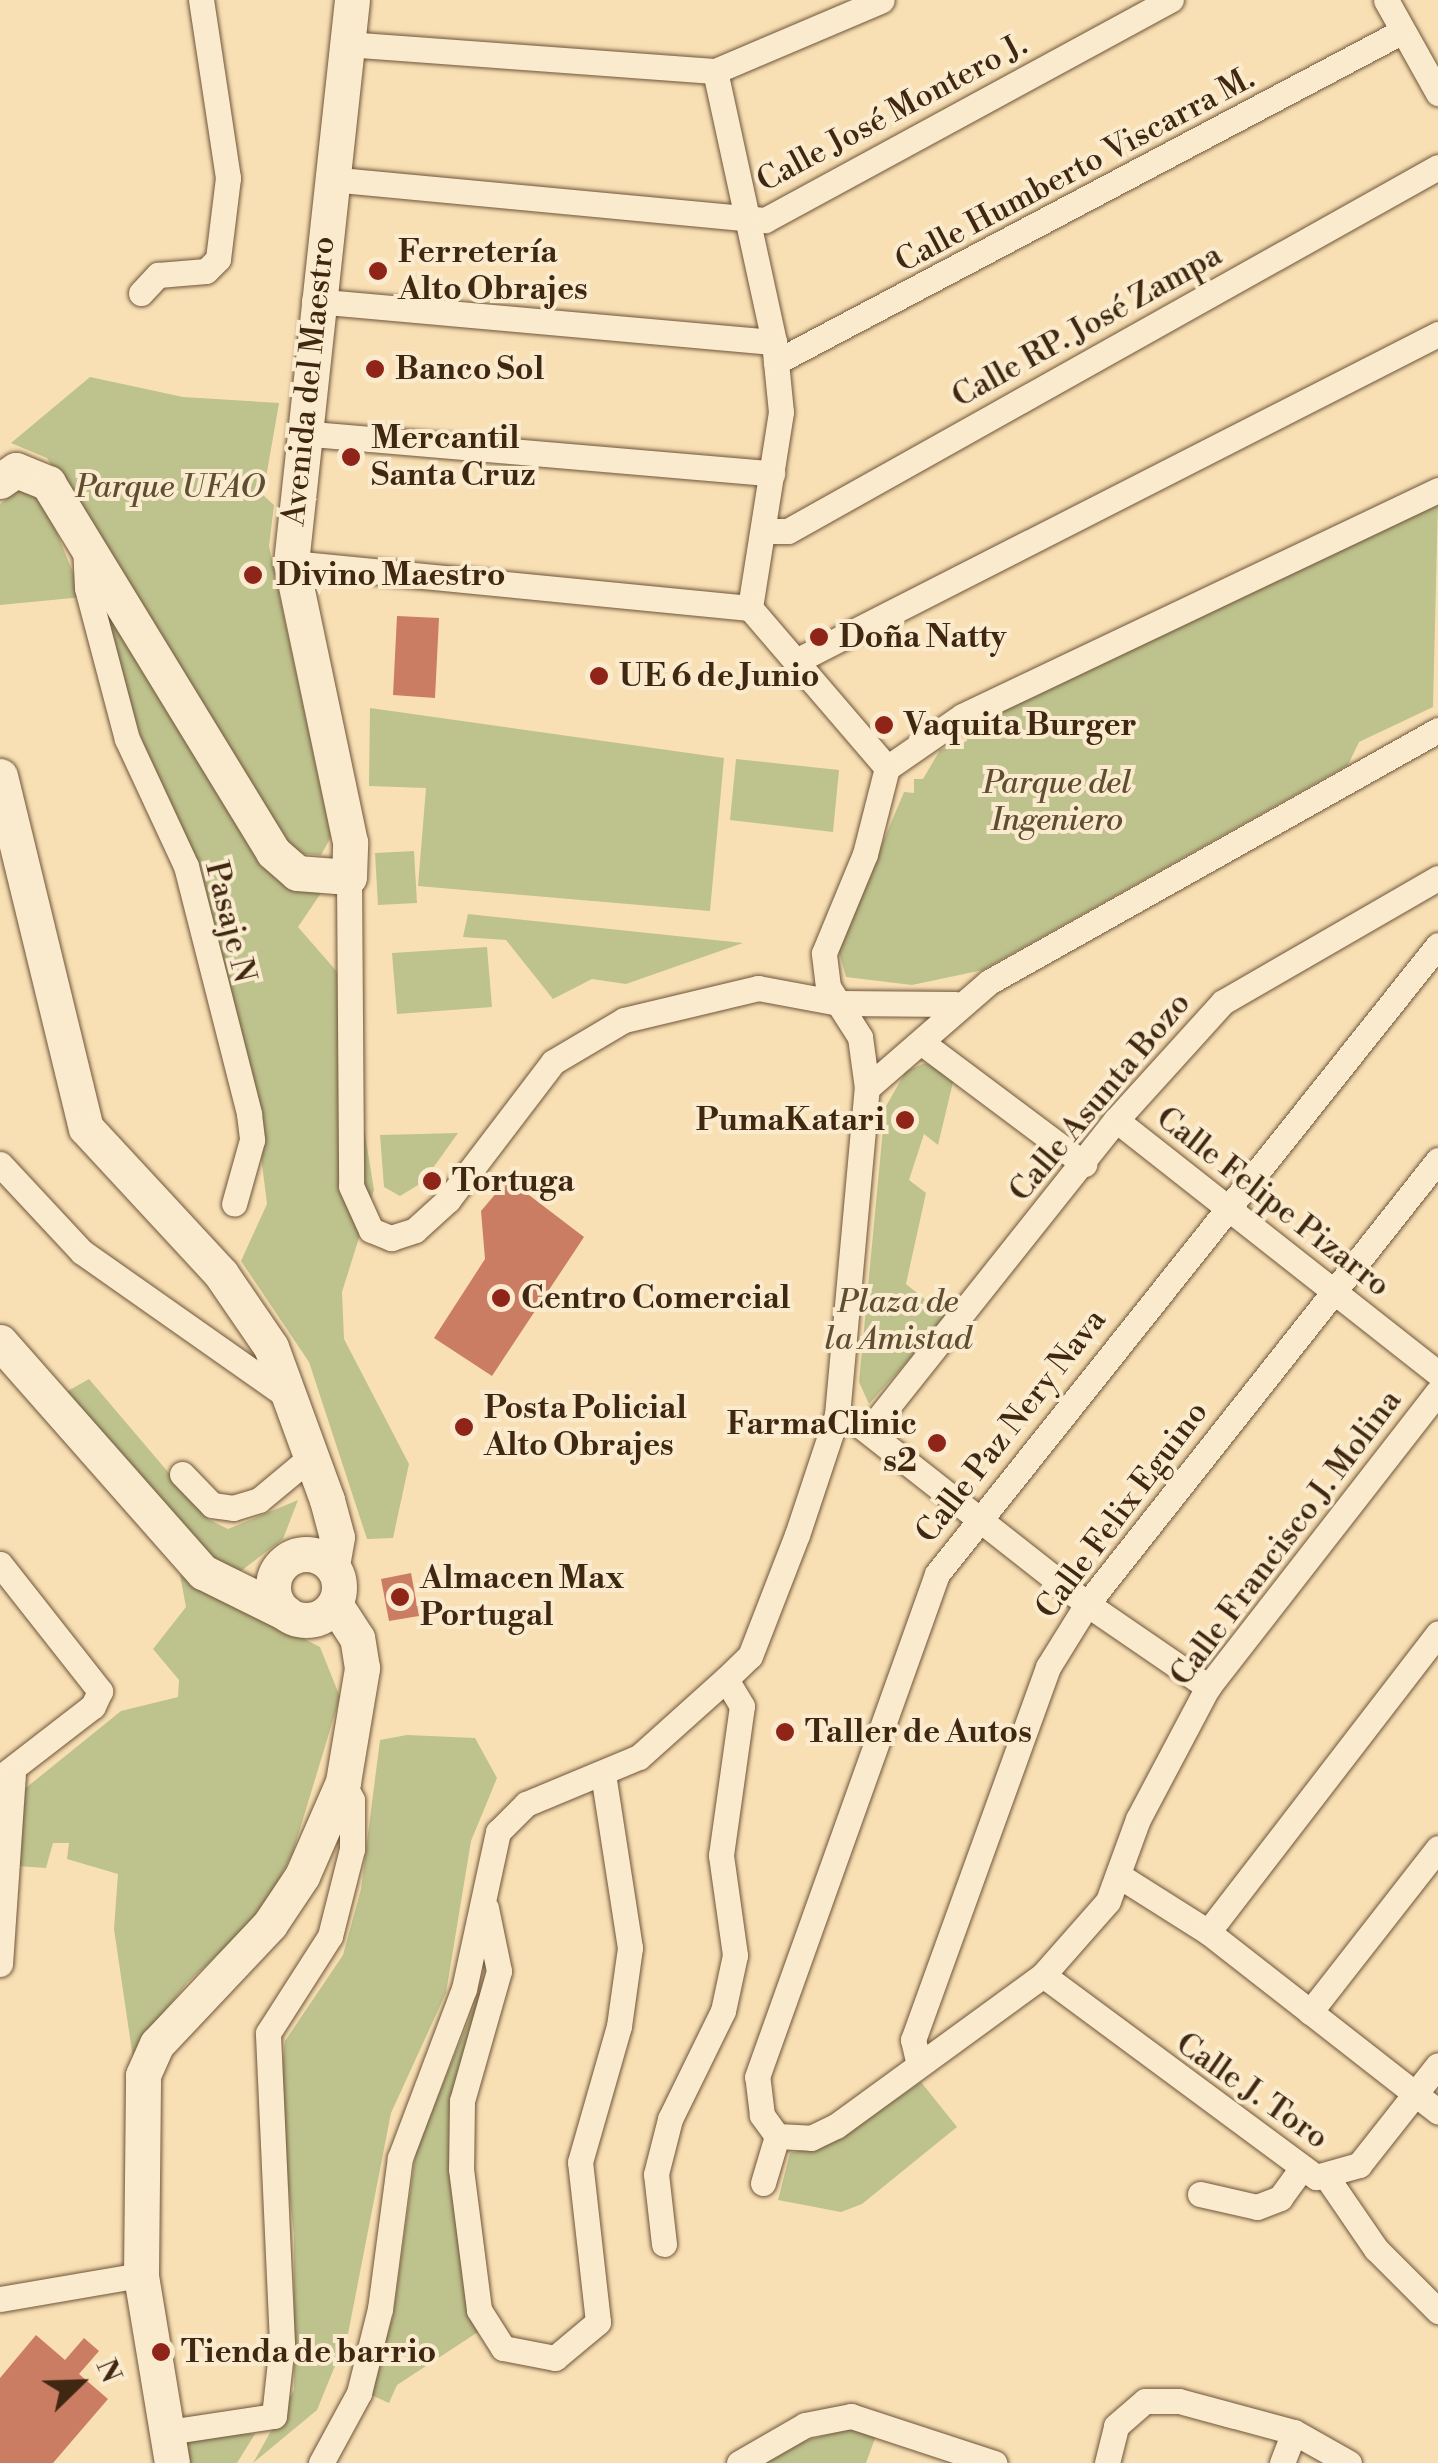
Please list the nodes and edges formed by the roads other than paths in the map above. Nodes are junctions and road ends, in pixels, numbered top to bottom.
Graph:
1 (202, 0) edge
2 (352, 0) edge
3 (882, 0) edge
4 (1172, 0) edge
5 (1386, 0) edge
6 (1403, 31) junction
7 (345, 44) junction
8 (715, 71) junction
9 (1438, 93) edge
10 (1438, 167) edge
11 (330, 178) junction
12 (748, 222) junction
13 (141, 294) dead end
14 (314, 301) junction
15 (1438, 334) edge
16 (775, 352) junction
17 (301, 433) junction
18 (772, 474) junction
19 (0, 481) edge
20 (1438, 490) edge
21 (764, 531) junction
22 (85, 545) junction
23 (292, 563) junction
24 (750, 608) junction
25 (796, 670) junction
26 (1438, 730) edge
27 (887, 768) junction
28 (0, 776) edge
29 (349, 878) junction
30 (1438, 878) edge
31 (1438, 946) edge
32 (839, 1003) junction
33 (956, 1004) junction
34 (922, 1042) junction
35 (867, 1088) junction
36 (1116, 1120) junction
37 (1438, 1160) edge
38 (0, 1164) edge
39 (1084, 1164) junction
40 (234, 1204) dead end
41 (1225, 1209) junction
42 (1330, 1288) junction
43 (0, 1342) edge
44 (1438, 1372) edge
45 (1438, 1392) edge
46 (298, 1406) junction
47 (837, 1415) junction
48 (870, 1429) junction
49 (317, 1472) junction
50 (182, 1474) dead end
51 (977, 1514) junction
52 (0, 1564) edge
53 (284, 1564) junction
54 (332, 1566) junction
55 (203, 1572) junction
56 (1087, 1604) junction
57 (310, 1612) junction
58 (1438, 1633) edge
59 (726, 1680) junction
60 (1208, 1687) junction
61 (4, 1771) edge
62 (603, 1773) junction
63 (343, 1782) junction
64 (1438, 1848) edge
65 (1118, 1876) junction
66 (485, 1904) junction
67 (1208, 1932) junction
68 (0, 1964) edge
69 (1043, 1975) junction
70 (1310, 2012) junction
71 (918, 2061) junction
72 (1438, 2065) edge
73 (1414, 2095) junction
74 (1438, 2112) edge
75 (777, 2136) junction
76 (1300, 2170) junction
77 (1328, 2179) junction
78 (763, 2183) dead end
79 (1200, 2194) dead end
80 (664, 2244) dead end
81 (141, 2275) junction
82 (0, 2299) edge
83 (1438, 2311) edge
84 (1294, 2432) junction
85 (170, 2448) edge
86 (321, 2463) edge
87 (739, 2463) edge
88 (994, 2463) edge
89 (1107, 2463) edge
90 (1282, 2463) edge
91 (1348, 2463) edge

1 - 13 street
2 - 7 main road, Avenida del Maestro
3 - 8 street
4 - 12 street, Calle José Montero J.
5 - 6 street
6 - 9 street
6 - 16 street, Calle Humberto Viscarra M.
7 - 8 street
7 - 11 main road, Avenida del Maestro
8 - 12 street
10 - 21 street, Calle RP. José Zampa
11 - 12 street, Calle José Montero J.
11 - 14 main road, Avenida del Maestro
12 - 16 street
14 - 16 street
14 - 17 main road, Avenida del Maestro
15 - 25 street
16 - 18 street
17 - 18 street
17 - 23 main road, Avenida del Maestro
18 - 21 street
19 - 22 main road
20 - 27 street
21 - 24 street
22 - 29 main road
22 - 40 street, Pasaje N
23 - 24 street
23 - 29 main road, Avenida del Maestro
24 - 25 street
25 - 27 street
26 - 33 street
27 - 32 street
28 - 46 main road
29 - 32 street
30 - 36 street, Calle Asunta Bozo
31 - 41 street, Calle Paz Nery Nava
32 - 33 street
32 - 35 street
33 - 34 street
34 - 35 street
34 - 39 street
35 - 47 street
36 - 39 street, Calle Asunta Bozo
36 - 41 street, Calle Felipe Pizarro
37 - 42 street, Calle Felix Eguino
38 - 46 street
39 - 48 street, Calle Asunta Bozo
41 - 42 street, Calle Felipe Pizarro
41 - 51 street, Calle Paz Nery Nava
42 - 44 street, Calle Felipe Pizarro
42 - 56 street, Calle Felix Eguino
43 - 55 main road
45 - 60 street, Calle Francisco J. Molina
46 - 49 main road
47 - 48 street
47 - 59 street
48 - 51 street
49 - 50 street
49 - 53 main road
49 - 54 main road
51 - 56 street
51 - 75 street, Calle Paz Nery Nava
52 - 61 street
53 - 54 main road
53 - 55 main road
53 - 57 main road
54 - 57 main road
55 - 57 main road
56 - 60 street
56 - 71 street, Calle Felix Eguino
57 - 63 main road
58 - 67 street
59 - 62 street
59 - 80 street
60 - 65 street, Calle Francisco J. Molina
61 - 68 street
62 - 66 street
62 - 66 street
63 - 81 main road
63 - 85 street
64 - 70 street
65 - 67 street
65 - 69 street, Calle Francisco J. Molina
66 - 86 street
67 - 70 street
69 - 71 street, Calle Francisco J. Molina
69 - 76 street, Calle J. Toro
70 - 73 street
71 - 75 street, Calle Francisco J. Molina
72 - 73 street, Calle J. Toro
73 - 74 street
73 - 77 street, Calle J. Toro
75 - 78 street
76 - 77 street, Calle J. Toro
76 - 79 street
77 - 83 street
81 - 82 street
81 - 85 main road
84 - 89 street
84 - 90 street
84 - 91 street
87 - 88 street

